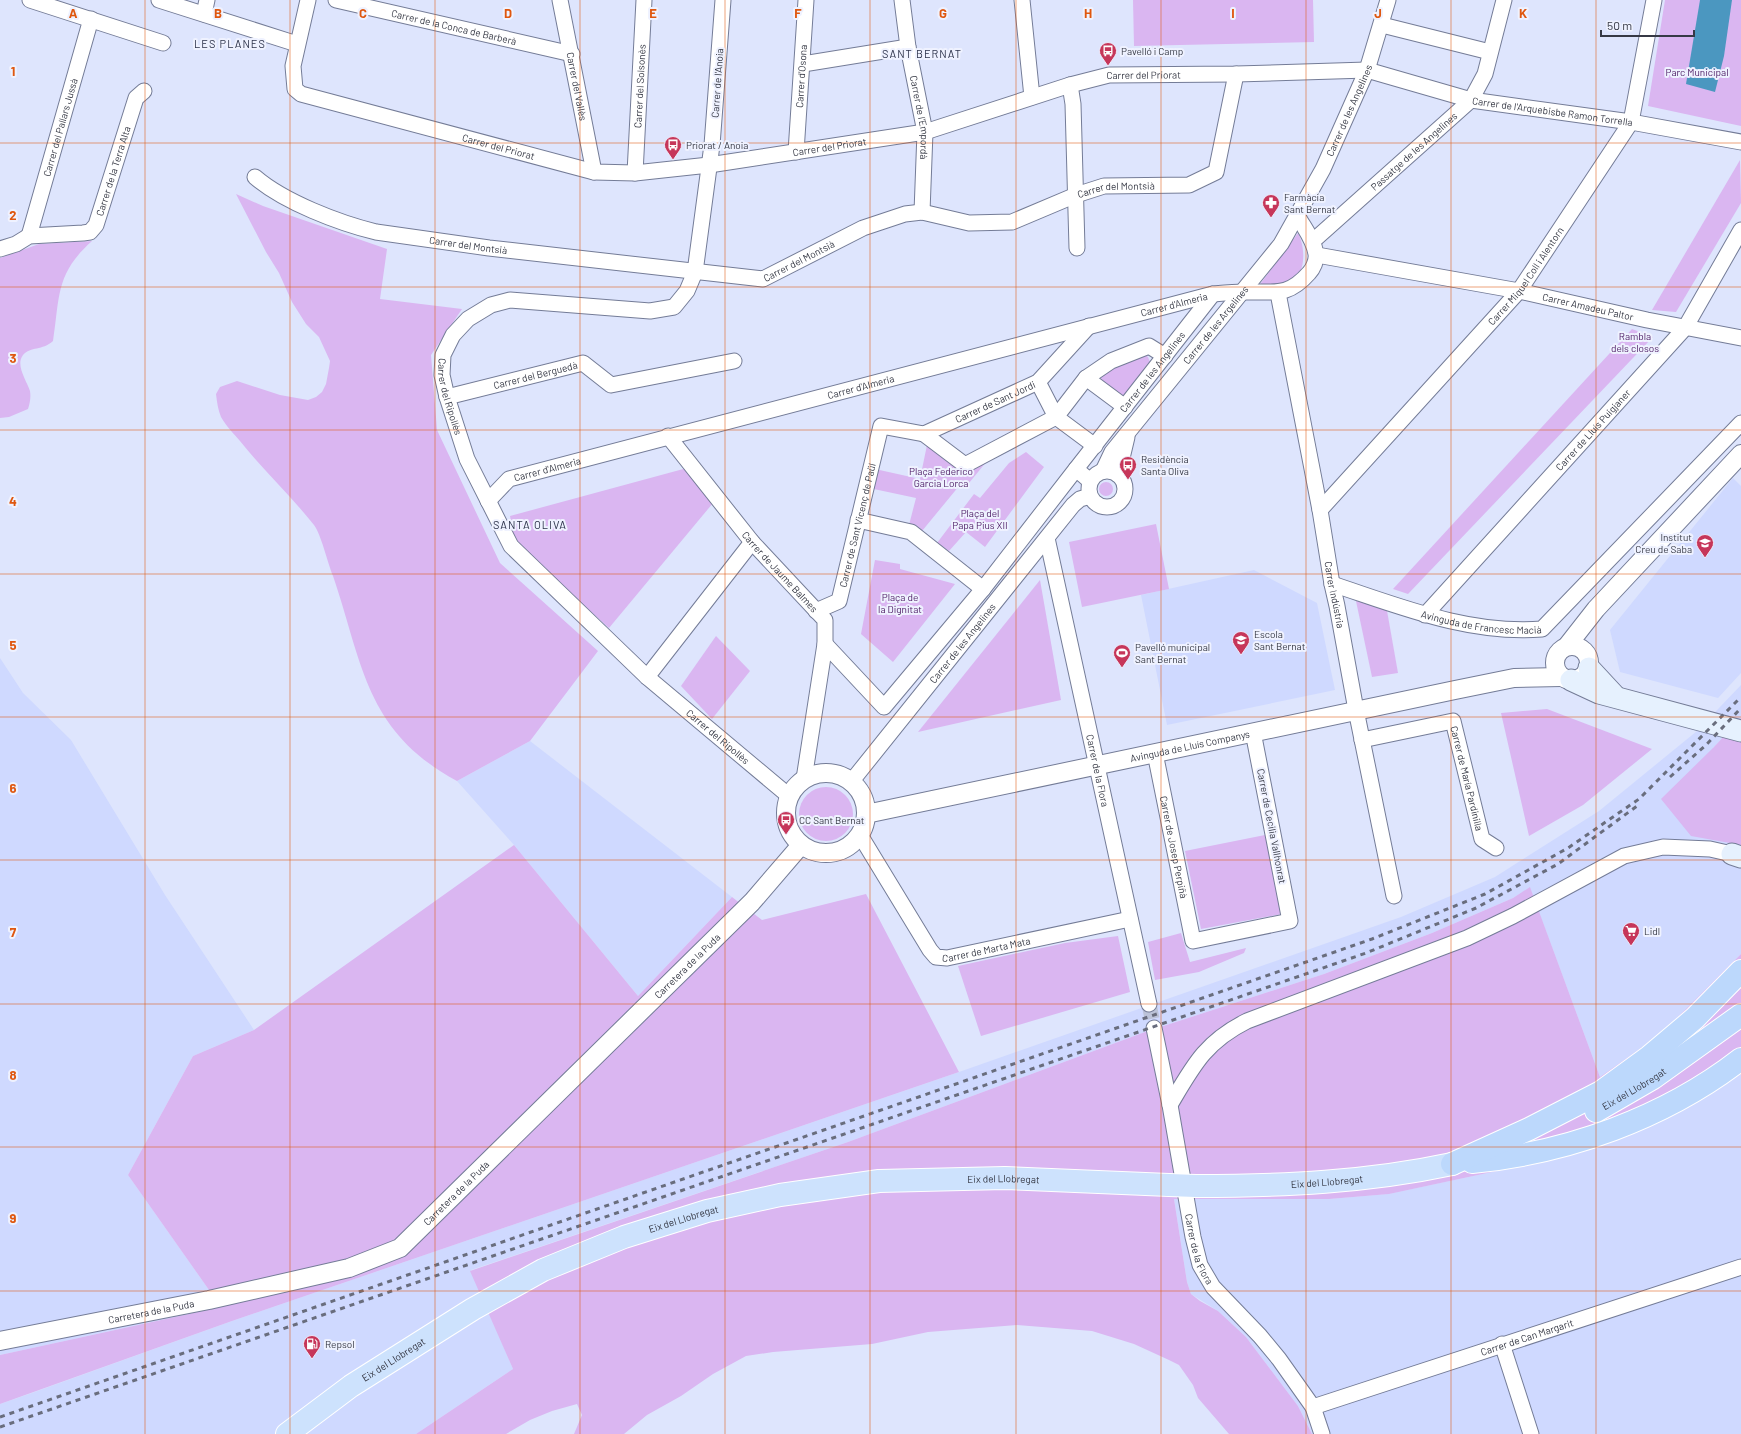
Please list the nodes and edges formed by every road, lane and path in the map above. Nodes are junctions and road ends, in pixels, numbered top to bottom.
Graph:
1 (30, 0) edge
2 (159, 0) edge
3 (308, 0) edge
4 (336, 0) edge
5 (560, 0) edge
6 (644, 0) edge
7 (723, 0) edge
8 (806, 0) edge
9 (902, 0) edge
10 (1022, 0) edge
11 (1388, 0) edge
12 (1504, 0) edge
13 (1654, 0) edge
14 (206, 7) edge
15 (91, 19) junction
16 (1382, 25) junction
17 (163, 43) dead end
18 (297, 44) junction
19 (908, 47) junction
20 (1490, 52) junction
21 (572, 54) junction
22 (803, 64) junction
23 (1367, 70) junction
24 (1236, 74) junction
25 (1070, 85) junction
26 (144, 91) dead end
27 (1032, 97) junction
28 (1471, 100) junction
29 (1631, 122) junction
30 (925, 132) junction
31 (1741, 142) edge
32 (796, 152) junction
33 (709, 165) junction
34 (594, 172) junction
35 (635, 172) junction
36 (255, 177) dead end
37 (1076, 195) junction
38 (922, 212) junction
39 (1297, 215) junction
40 (1741, 230) edge
41 (29, 236) junction
42 (1077, 248) dead end
43 (1315, 248) junction
44 (0, 249) edge
45 (695, 272) junction
46 (1519, 291) junction
47 (1244, 292) junction
48 (1278, 293) junction
49 (1213, 294) junction
50 (1089, 326) junction
51 (1685, 328) junction
52 (1741, 338) edge
53 (1165, 356) junction
54 (734, 361) dead end
55 (1086, 378) junction
56 (1038, 382) junction
57 (447, 397) junction
58 (1125, 407) junction
59 (1056, 417) junction
60 (1741, 423) edge
61 (1129, 432) junction
62 (924, 434) junction
63 (668, 436) junction
64 (1095, 446) junction
65 (1741, 454) edge
66 (1076, 469) junction
67 (1103, 471) junction
68 (1118, 475) junction
69 (1090, 481) junction
70 (1090, 496) junction
71 (488, 501) junction
72 (1320, 510) junction
73 (858, 520) junction
74 (1047, 538) junction
75 (752, 542) junction
76 (1332, 584) junction
77 (983, 589) junction
78 (1596, 609) junction
79 (816, 611) junction
80 (1425, 615) junction
81 (825, 644) junction
82 (1567, 646) junction
83 (1555, 660) junction
84 (1589, 662) junction
85 (647, 677) junction
86 (1514, 678) junction
87 (1566, 678) junction
88 (1617, 698) junction
89 (1356, 710) junction
90 (1741, 731) edge
91 (1253, 732) junction
92 (1362, 740) junction
93 (1155, 753) junction
94 (1097, 765) junction
95 (804, 779) junction
96 (851, 782) junction
97 (789, 796) junction
98 (866, 814) junction
99 (860, 835) junction
100 (801, 845) junction
101 (1496, 848) dead end
102 (1738, 855) edge
103 (1394, 896) dead end
104 (1130, 919) junction
105 (1193, 941) joint
106 (1741, 971) edge
107 (1149, 1004) tunnel mouth
108 (1741, 1015) edge
109 (1154, 1028) tunnel mouth
110 (1741, 1059) edge
111 (1170, 1105) junction
112 (1452, 1164) junction
113 (1741, 1267) edge
114 (0, 1341) edge
115 (1502, 1344) junction
116 (1313, 1407) junction
117 (287, 1434) edge
118 (1322, 1434) edge
119 (1531, 1434) edge

1 - 15 street
2 - 14 street
3 - 18 street
4 - 21 street, Carrer de la Conca de Barberà
5 - 21 street, Carrer del Vallès
6 - 35 street, Carrer del Solsonès
7 - 33 street, Carrer de l'Anoia
8 - 22 street, Carrer d'Osona
9 - 19 street, Carrer de l'Empordà
10 - 27 street
11 - 16 street, Carrer de les Angelines
12 - 20 street, Passatge de les Angelines
13 - 29 street, Carrer Miquel Coll i Alentorn
14 - 18 street
15 - 17 street
15 - 41 street, Carrer del Pallars Jussà
16 - 20 street
16 - 23 street, Carrer de les Angelines
18 - 34 street, Carrer del Priorat
19 - 22 street
19 - 30 street, Carrer de l'Empordà
20 - 28 street, Passatge de les Angelines
21 - 34 street, Carrer del Vallès
22 - 32 street, Carrer d'Osona
23 - 24 street, Carrer del Priorat
23 - 28 street, Carrer de l'Arquebisbe Ramon Torrella
23 - 39 street, Carrer de les Angelines
24 - 25 street, Carrer del Priorat
24 - 37 street, Carrer del Montsià
25 - 27 street, Carrer del Priorat
25 - 37 street
26 - 41 street, Carrer de la Terra Alta
27 - 30 street, Carrer del Priorat
28 - 29 street, Carrer de l'Arquebisbe Ramon Torrella
28 - 43 street, Passatge de les Angelines
29 - 31 street, Carrer de l'Arquebisbe Ramon Torrella
29 - 46 street, Carrer Miquel Coll i Alentorn
30 - 32 street, Carrer del Priorat
30 - 38 street, Carrer de l'Empordà
32 - 33 street, Carrer del Priorat
33 - 35 street, Carrer del Priorat
33 - 45 street, Carrer del Ripollès
34 - 35 street, Carrer del Priorat
36 - 45 street, Carrer del Montsià
37 - 38 street, Carrer del Montsià
37 - 42 street
38 - 45 street, Carrer del Montsià
39 - 43 street
39 - 47 street, Carrer de les Argelines
40 - 51 street, Carrer de Lluís Puigjaner
41 - 44 street, Carrer de la Terra Alta
43 - 46 street, Carrer Amadeu Paltor
43 - 48 street
45 - 57 street, Carrer del Ripollès
46 - 51 street, Carrer Amadeu Paltor
46 - 72 street, Carrer Miquel Coll i Alentorn
47 - 48 street, Carrer d'Almeria
47 - 49 street, Carrer d'Almeria
47 - 61 street, Carrer de les Argelines
48 - 72 street, Carrer Indústria
49 - 50 street, Carrer d'Almeria
49 - 53 street, Carrer de les Angelines
50 - 56 street, Carrer de Sant Jordi
50 - 63 street, Carrer d'Almeria
51 - 52 street, Carrer Amadeu Paltor
51 - 80 street, Carrer de Lluís Puigjaner
53 - 55 street
53 - 58 street, Carrer de les Angelines
54 - 57 street, Carrer del Berguedà
55 - 58 street
55 - 59 street
56 - 59 street
56 - 62 street, Carrer de Sant Jordi
57 - 71 street, Carrer del Ripollès
58 - 64 street, Carrer de les Angelines
59 - 62 street
59 - 64 street
60 - 80 street, Avinguda de Francesc Macià
61 - 67 street, Carrer de les Argelines
61 - 68 street, Carrer de les Argelines
62 - 73 street, Carrer de Sant Vicenç de Paül
63 - 71 street, Carrer d'Almeria
63 - 75 street, Carrer de Jaume Balmes
64 - 66 street, Carrer de les Angelines
65 - 78 street
66 - 69 street
66 - 77 street, Carrer de les Angelines
67 - 68 street
67 - 69 street
68 - 70 street
69 - 70 street
70 - 74 street, Carrer de les Angelines
71 - 85 street, Carrer del Ripollès
72 - 76 street, Carrer Indústria
73 - 77 street
73 - 79 street, Carrer de Sant Vicenç de Paül
74 - 94 street, Carrer de la Flora
74 - 96 street, Carrer de les Angelines
75 - 79 street, Carrer de Jaume Balmes
75 - 85 street
76 - 80 street, Avinguda de Francesc Macià
76 - 89 street, Carrer Indústria
77 - 81 street, Carrer de les Angelines
78 - 82 street
78 - 84 street
79 - 81 street, Carrer de Jaume Balmes
81 - 95 street
82 - 83 street
82 - 84 street
83 - 86 street
83 - 87 street
84 - 87 street
84 - 88 main road
85 - 97 street, Carrer del Ripollès
86 - 87 street
86 - 89 street, Avinguda de Lluís Companys
87 - 88 main road
88 - 90 main road
89 - 91 street, Avinguda de Lluís Companys
89 - 92 street, Carrer Indústria
91 - 93 street, Avinguda de Lluís Companys
91 - 105 street, Carrer de Cecilia Vallhonrat
92 - 101 street, Carrer de María Pardinilla
92 - 103 street, Carrer Indústria
93 - 94 street, Avinguda de Lluís Companys
93 - 105 street, Carrer de Josep Perpiñà
94 - 98 street, Avinguda de Lluís Companys
94 - 104 street, Carrer de la Flora
95 - 96 street
95 - 97 street
96 - 98 street
97 - 100 street
98 - 99 street
99 - 100 street
99 - 104 street, Carrer de Marta Mata
100 - 114 street, Carretera de la Puda
102 - 111 street
104 - 107 street, Carrer de la Flora
106 - 112 highway
108 - 112 highway, Eix del Llobregat
109 - 111 street, Carrer de la Flora
110 - 112 highway
111 - 116 street, Carrer de la Flora
112 - 117 main road, Eix del Llobregat, bridge
113 - 115 street, Carrer de Can Margarit
115 - 116 street, Carrer de Can Margarit
115 - 119 street
116 - 118 street, Carrer de la Flora

